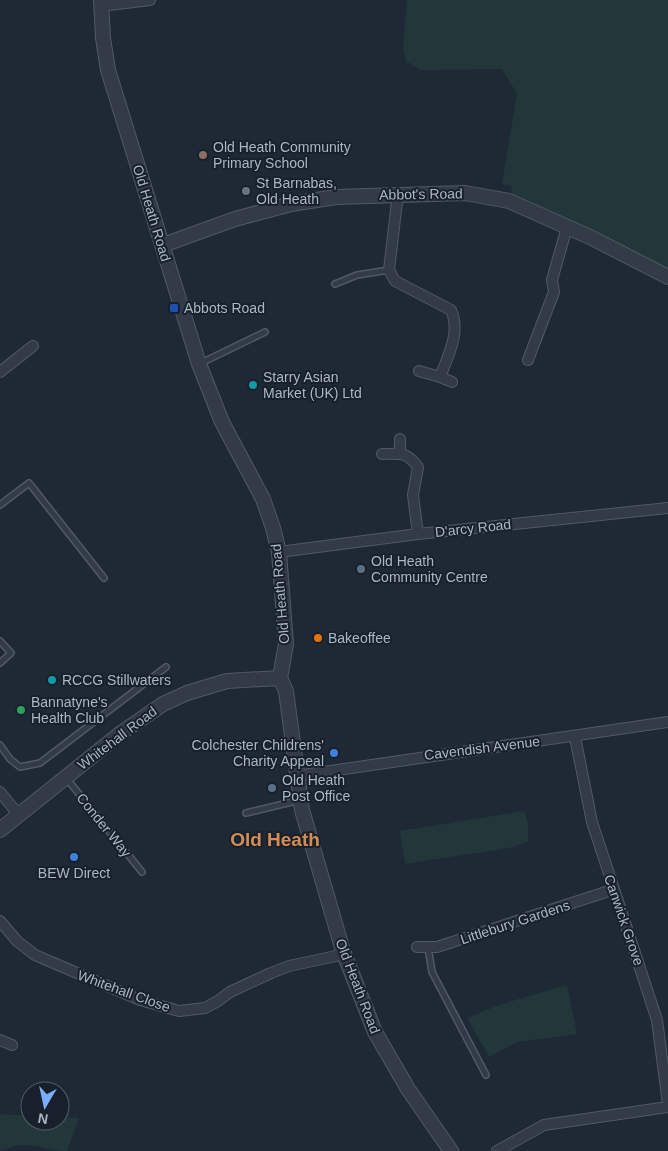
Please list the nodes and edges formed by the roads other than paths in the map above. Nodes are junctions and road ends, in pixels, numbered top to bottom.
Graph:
1 (150, 0) edge
2 (101, 3) edge
3 (398, 193) junction
4 (567, 227) junction
5 (163, 245) junction
6 (389, 270) junction
7 (668, 277) edge
8 (335, 284) dead end
9 (265, 332) dead end
10 (33, 346) dead end
11 (528, 360) dead end
12 (199, 364) junction
13 (419, 371) dead end
14 (0, 372) edge
15 (440, 377) junction
16 (452, 382) dead end
17 (400, 439) dead end
18 (400, 453) junction
19 (382, 454) dead end
20 (0, 505) edge
21 (668, 508) edge
22 (418, 534) junction
23 (279, 552) junction
24 (104, 578) dead end
25 (0, 641) edge
26 (0, 663) edge
27 (166, 667) dead end
28 (280, 678) junction
29 (668, 722) edge
30 (575, 737) junction
31 (0, 745) edge
32 (296, 776) junction
33 (66, 778) junction
34 (0, 792) edge
35 (300, 800) junction
36 (246, 813) dead end
37 (18, 814) junction
38 (0, 830) edge
39 (142, 872) dead end
40 (612, 890) junction
41 (0, 921) edge
42 (422, 947) joint
43 (343, 952) junction
44 (0, 1040) edge
45 (12, 1045) dead end
46 (486, 1075) dead end
47 (668, 1105) edge
48 (451, 1151) edge
49 (497, 1151) edge

1 - 2 street
2 - 5 street, Old Heath Road
3 - 4 street, Abbot's Road
3 - 5 street, Abbot's Road
3 - 6 street
4 - 7 street, Abbot's Road
4 - 11 street
5 - 12 street, Old Heath Road
6 - 8 lane
6 - 15 street
9 - 12 lane
10 - 14 street
12 - 23 street, Old Heath Road
13 - 15 street
15 - 16 street
17 - 18 street
18 - 19 street
18 - 22 street
20 - 24 lane
21 - 22 street, D'arcy Road
22 - 23 street, D'arcy Road
23 - 28 street, Old Heath Road
25 - 26 lane
27 - 31 lane
28 - 32 street, Old Heath Road
28 - 33 street, Whitehall Road
29 - 30 street, Cavendish Avenue
30 - 32 street, Cavendish Avenue
30 - 40 street, Canwick Grove
32 - 35 street, Old Heath Road
33 - 37 street, Whitehall Road
33 - 39 lane, Conder Way
34 - 37 street
35 - 36 lane
35 - 43 street, Old Heath Road
37 - 38 street, Whitehall Road
40 - 42 street, Littlebury Gardens
40 - 47 street, Canwick Grove
41 - 43 street, Whitehall Close
42 - 46 lane
43 - 48 street, Old Heath Road
44 - 45 street
47 - 49 street

